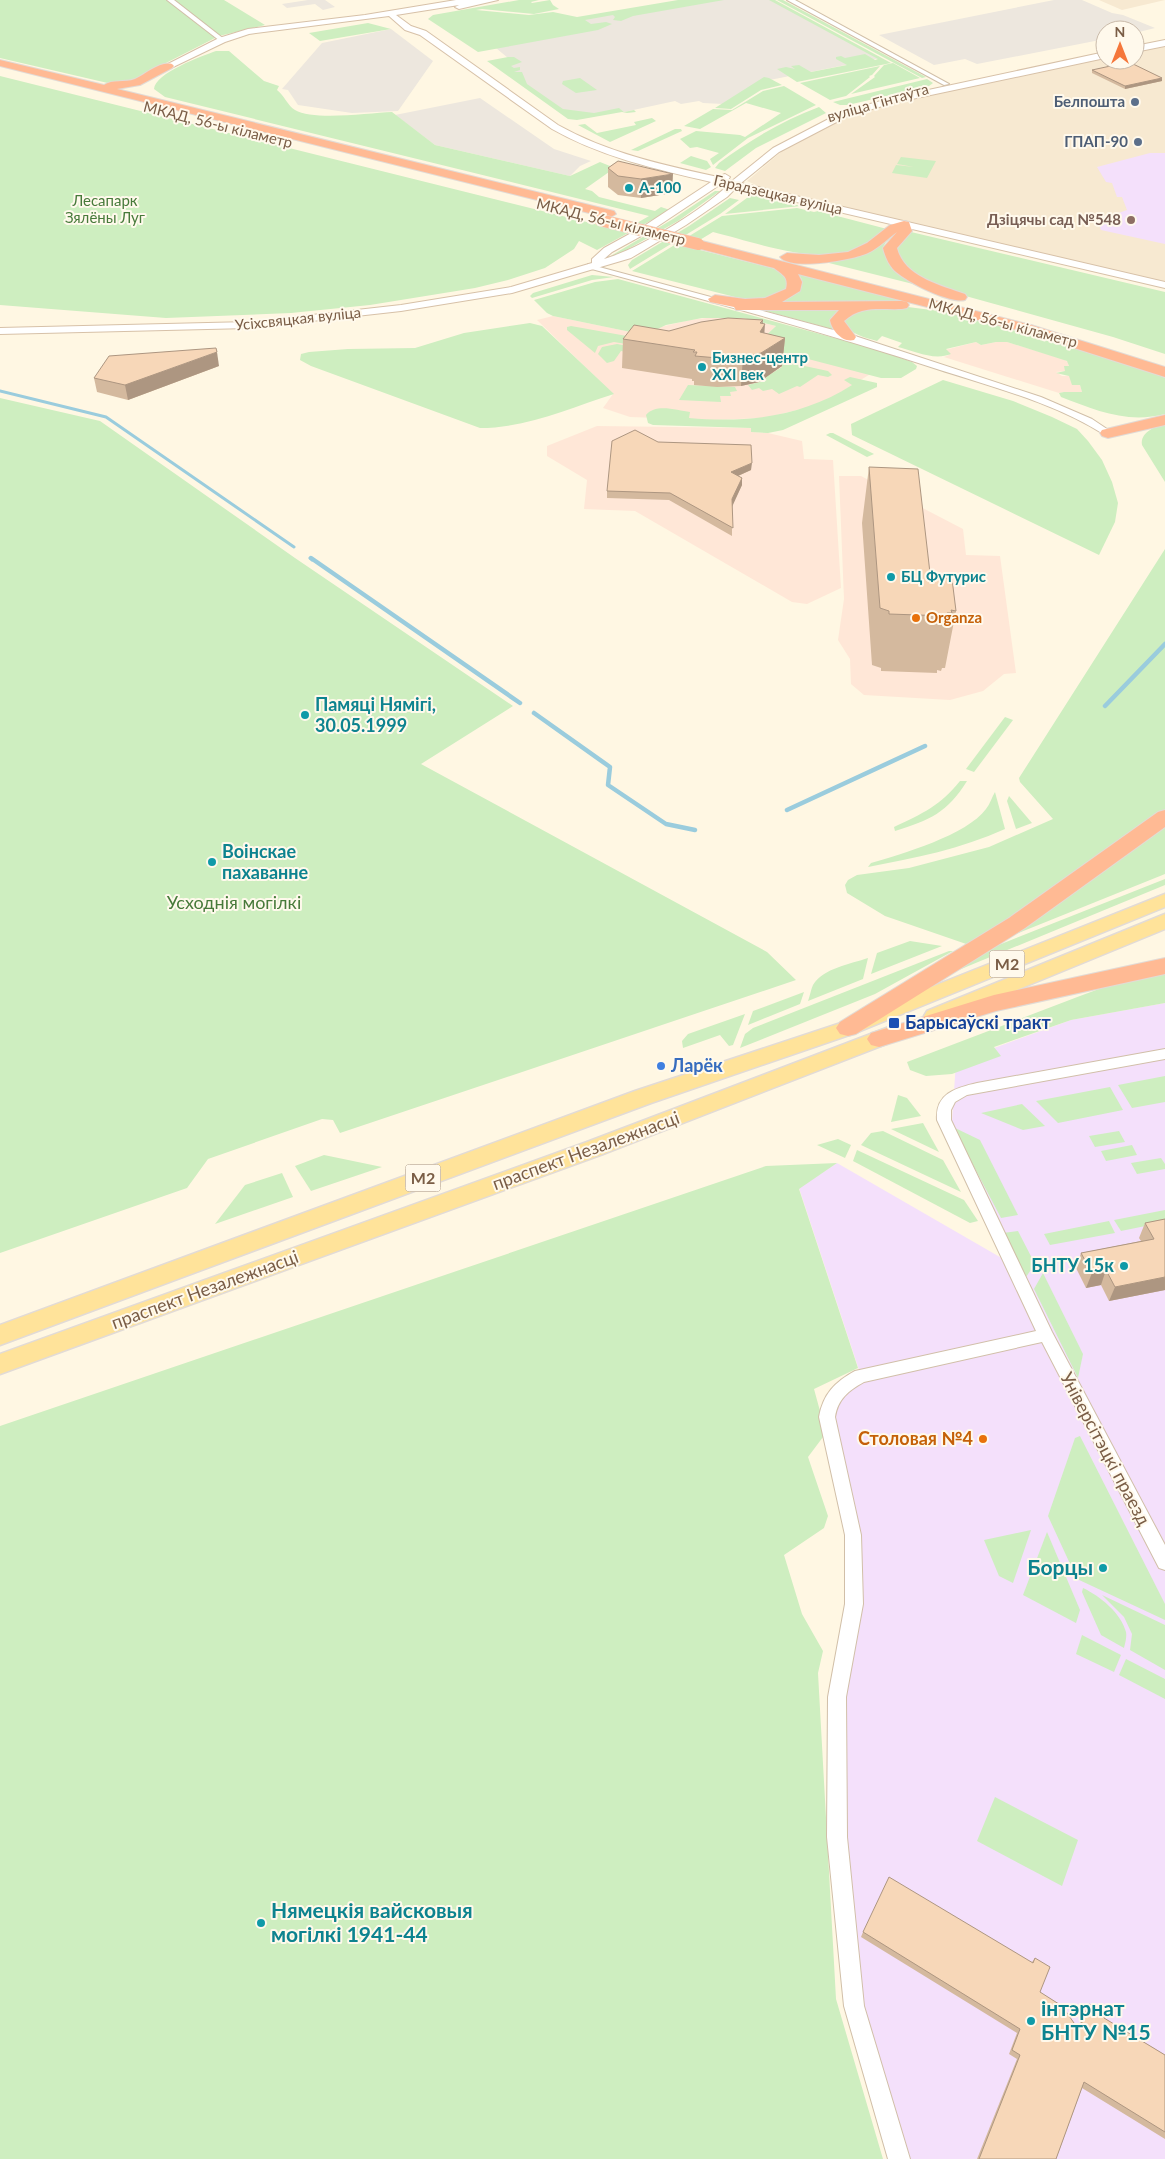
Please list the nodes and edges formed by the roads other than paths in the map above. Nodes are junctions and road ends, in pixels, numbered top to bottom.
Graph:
1 (170, 0) edge
2 (471, 0) edge
3 (494, 0) edge
4 (790, 0) edge
5 (394, 15) junction
6 (406, 15) junction
7 (423, 33) junction
8 (222, 40) junction
9 (1165, 41) edge
10 (1145, 44) edge
11 (1145, 46) edge
12 (1095, 53) edge
13 (1095, 57) edge
14 (0, 64) edge
15 (168, 66) junction
16 (0, 70) edge
17 (59, 82) junction
18 (88, 85) junction
19 (949, 86) junction
20 (160, 102) junction
21 (719, 181) junction
22 (734, 185) junction
23 (604, 217) junction
24 (904, 225) junction
25 (648, 228) joint
26 (667, 233) joint
27 (781, 261) junction
28 (591, 266) junction
29 (1165, 285) edge
30 (715, 299) junction
31 (862, 305) junction
32 (741, 307) junction
33 (958, 310) junction
34 (1004, 312) junction
35 (0, 331) edge
36 (849, 338) junction
37 (1165, 360) edge
38 (1165, 372) edge
39 (1165, 420) edge
40 (1108, 433) joint
41 (1165, 817) edge
42 (1165, 900) edge
43 (1165, 921) edge
44 (1165, 966) edge
45 (848, 1028) junction
46 (878, 1039) junction
47 (1165, 1054) edge
48 (0, 1335) edge
49 (1046, 1335) junction
50 (0, 1364) edge
51 (1165, 1562) edge
52 (899, 2159) edge

1 - 8 street
2 - 5 main road
3 - 6 main road
4 - 19 street
5 - 6 main road
5 - 7 main road, Гарадзецкая вуліца
5 - 8 main road
6 - 7 main road, Гарадзецкая вуліца
7 - 21 main road, Гарадзецкая вуліца
8 - 15 main road
9 - 10 main road
9 - 11 main road
12 - 19 main road, вуліца Гінтаўта
13 - 19 main road, вуліца Гінтаўта
14 - 17 highway
15 - 18 highway
15 - 20 highway
16 - 17 highway
17 - 18 highway, МКАД, 56-ы кіламетр
17 - 23 highway, МКАД, 56-ы кіламетр
18 - 20 highway, МКАД, 56-ы кіламетр
19 - 21 main road, вуліца Гінтаўта
19 - 22 main road, вуліца Гінтаўта
20 - 23 highway, МКАД, 56-ы кіламетр
21 - 22 main road, Гарадзецкая вуліца
21 - 25 main road, вуліца Гінтаўта
22 - 24 main road, Гарадзецкая вуліца
22 - 26 main road, вуліца Гінтаўта
23 - 27 highway, МКАД, 56-ы кіламетр, bridge
24 - 27 highway
24 - 29 main road, Гарадзецкая вуліца
24 - 34 highway
25 - 28 main road, Усіхсвяцкая вуліца
26 - 28 main road, Усіхсвяцкая вуліца
27 - 30 highway
27 - 33 highway, МКАД, 56-ы кіламетр
27 - 34 highway, МКАД, 56-ы кіламетр
28 - 30 street
28 - 35 main road, Усіхсвяцкая вуліца
30 - 32 street
31 - 32 highway
31 - 33 highway
31 - 36 highway
32 - 36 street
33 - 38 highway, МКАД, 56-ы кіламетр
34 - 37 highway, МКАД, 56-ы кіламетр
36 - 40 street
39 - 40 highway
41 - 45 highway
42 - 45 main road, праспект Незалежнасці / М2
43 - 46 main road, праспект Незалежнасці / М2
44 - 46 highway
45 - 48 main road, праспект Незалежнасці / М2
46 - 50 main road, праспект Незалежнасці / М2
47 - 49 street, Універсітэцкі праезд
49 - 51 street, Універсітэцкі праезд
49 - 52 street

